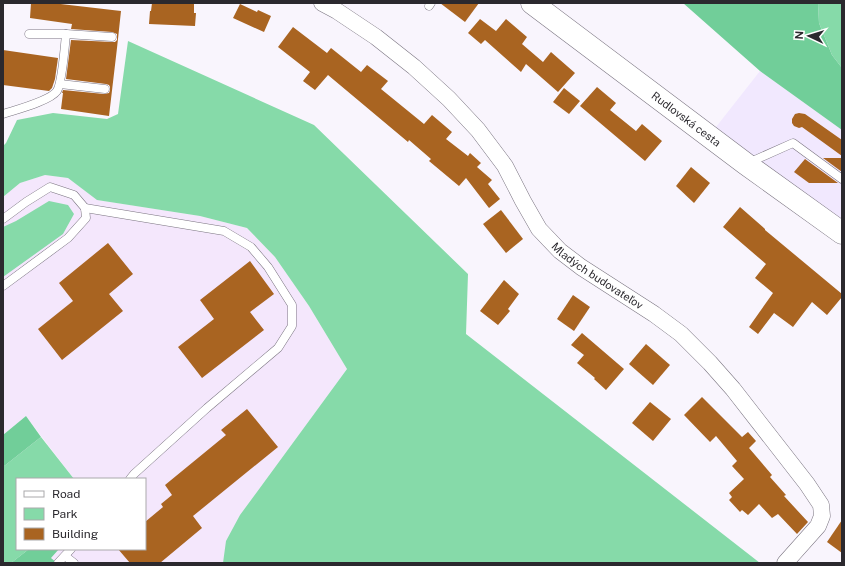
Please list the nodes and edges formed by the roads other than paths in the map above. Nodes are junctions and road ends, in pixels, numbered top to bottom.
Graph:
1 (322, 3) edge
2 (532, 3) edge
3 (29, 34) dead end
4 (66, 34) junction
5 (112, 37) dead end
6 (60, 84) junction
7 (105, 89) dead end
8 (3, 114) edge
9 (746, 164) junction
10 (842, 179) edge
11 (85, 208) junction
12 (3, 219) edge
13 (842, 233) edge
14 (3, 286) edge
15 (131, 478) edge
16 (70, 550) edge
17 (65, 556) junction
18 (58, 563) edge
19 (74, 563) edge
20 (786, 563) edge

1 - 20 street, Mladých budovateľov
2 - 9 street, Rudlovská cesta
3 - 4 lane
4 - 5 lane
4 - 6 lane
6 - 7 lane
6 - 8 lane
9 - 10 lane
9 - 13 street, Rudlovská cesta
11 - 12 lane
11 - 14 lane
11 - 15 lane
16 - 17 lane
17 - 18 lane
17 - 19 lane

